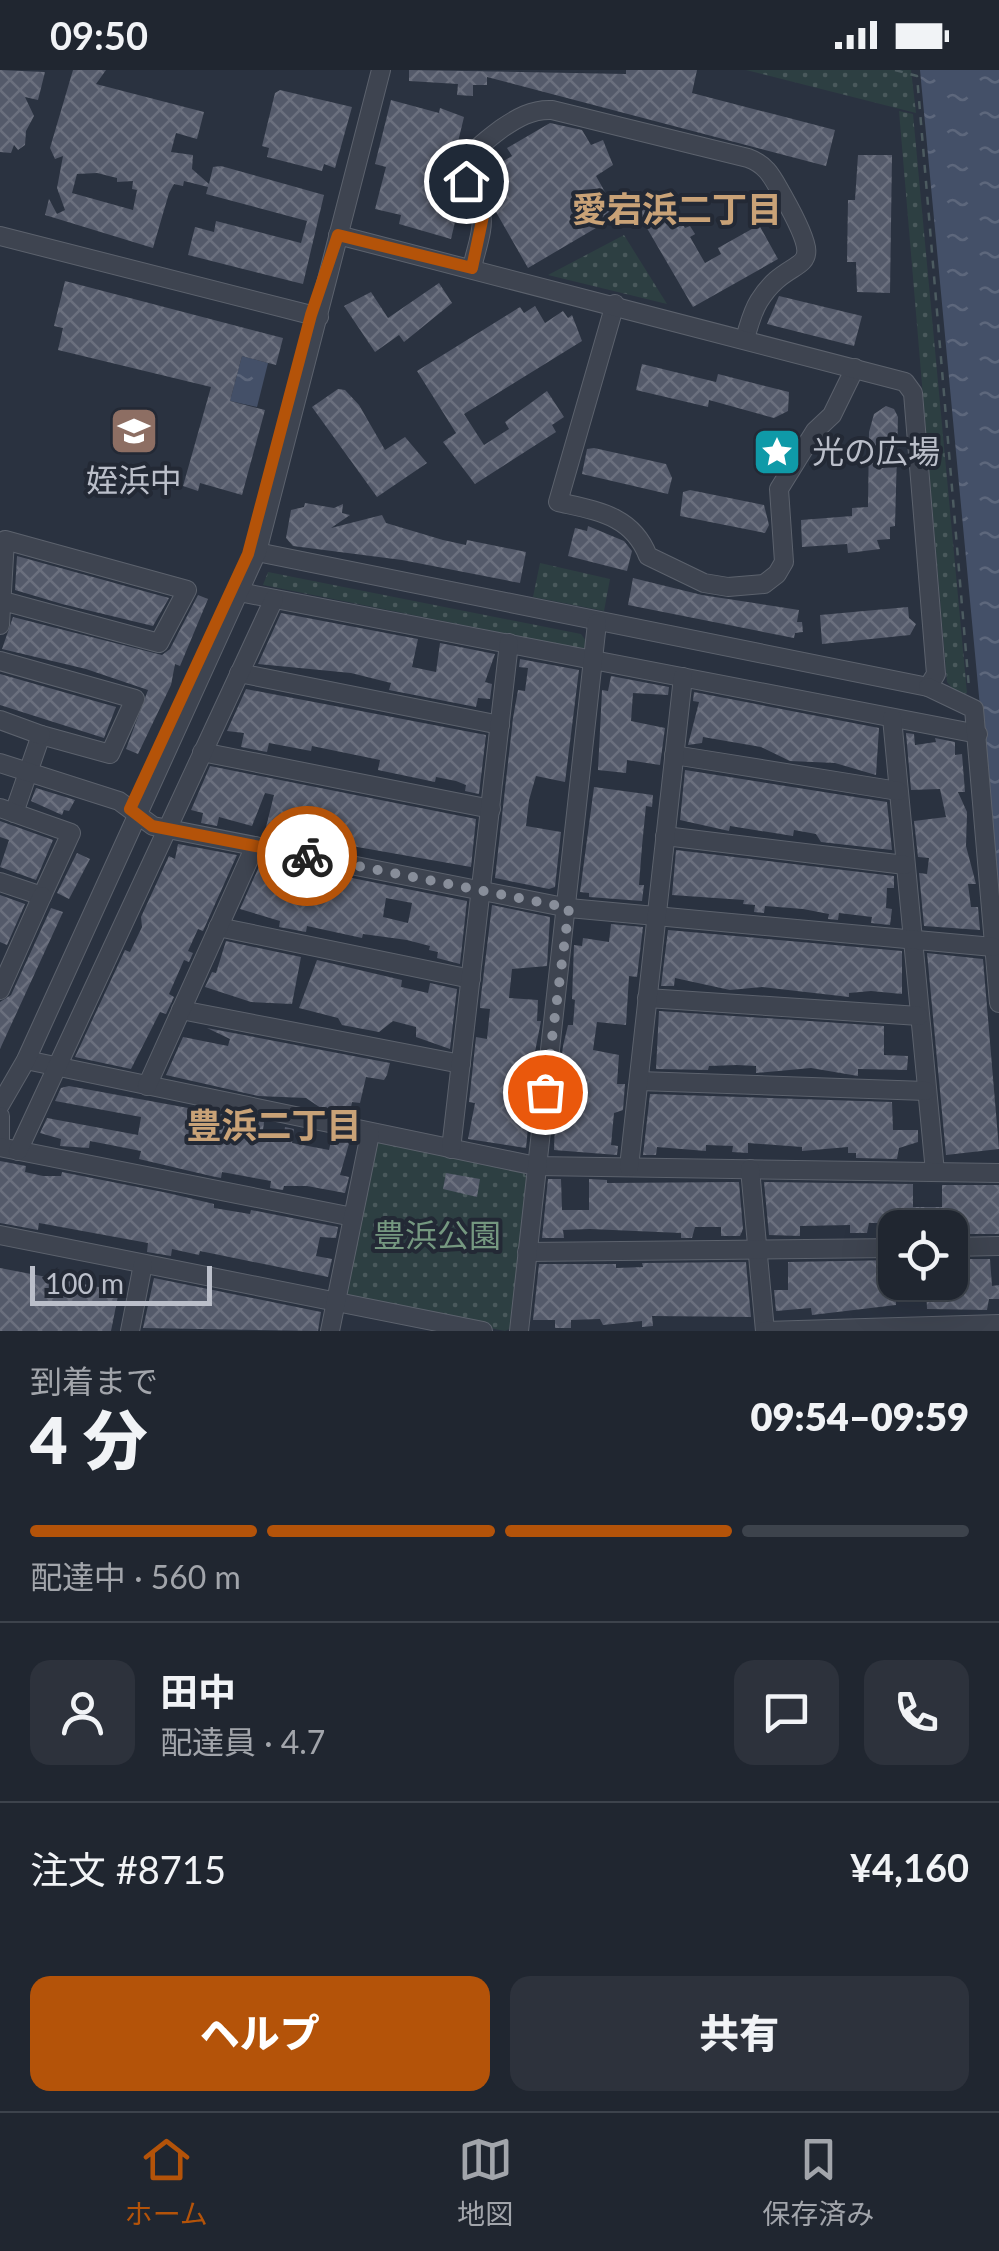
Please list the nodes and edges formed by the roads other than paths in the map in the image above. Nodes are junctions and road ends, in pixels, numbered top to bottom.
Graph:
1 (382, 70) edge
2 (338, 235) junction
3 (0, 236) edge
4 (472, 268) junction
5 (615, 304) junction
6 (315, 316) junction
7 (745, 338) junction
8 (855, 368) junction
9 (256, 552) junction
10 (239, 592) junction
11 (274, 599) junction
12 (4, 601) junction
13 (597, 623) junction
14 (0, 625) edge
15 (509, 643) junction
16 (595, 659) junction
17 (0, 662) edge
18 (239, 673) junction
19 (683, 676) junction
20 (928, 686) junction
21 (892, 718) junction
22 (0, 720) edge
23 (500, 725) junction
24 (978, 734) junction
25 (41, 735) junction
26 (202, 752) junction
27 (674, 755) junction
28 (0, 763) edge
29 (28, 774) junction
30 (898, 791) junction
31 (491, 809) junction
32 (7, 811) edge
33 (133, 811) junction
34 (166, 828) junction
35 (665, 836) junction
36 (255, 846) junction
37 (905, 864) junction
38 (0, 882) edge
39 (482, 891) junction
40 (42, 896) junction
41 (569, 908) junction
42 (656, 917) junction
43 (218, 927) junction
44 (911, 939) junction
45 (993, 947) junction
46 (8, 954) edge
47 (471, 979) junction
48 (0, 990) edge
49 (648, 998) junction
50 (999, 1003) edge
51 (181, 1010) junction
52 (919, 1016) junction
53 (26, 1060) junction
54 (461, 1064) junction
55 (56, 1067) junction
56 (638, 1081) junction
57 (147, 1086) junction
58 (0, 1091) edge
59 (926, 1091) junction
60 (0, 1105) edge
61 (0, 1116) edge
62 (370, 1134) junction
63 (0, 1139) edge
64 (9, 1149) edge
65 (450, 1149) junction
66 (536, 1166) junction
67 (629, 1168) junction
68 (750, 1169) junction
69 (935, 1172) junction
70 (999, 1173) edge
71 (353, 1217) junction
72 (0, 1235) edge
73 (999, 1246) edge
74 (968, 1247) edge
75 (878, 1248) edge
76 (758, 1250) junction
77 (527, 1252) junction
78 (143, 1264) junction
79 (334, 1303) junction
80 (999, 1324) edge
81 (130, 1331) edge
82 (330, 1331) edge
83 (483, 1331) edge
84 (519, 1331) edge
85 (765, 1331) edge

1 - 2 street
2 - 4 street
2 - 6 street
3 - 6 street
4 - 5 street
4 - 7 street
5 - 7 street
5 - 8 street
6 - 9 street
6 - 33 street
7 - 8 street
8 - 20 street
9 - 10 street
9 - 13 street
10 - 11 street
10 - 33 street
11 - 15 street
11 - 18 street
12 - 12 street
12 - 14 street
13 - 16 street
13 - 20 street
15 - 16 street
15 - 23 street
16 - 19 street
16 - 41 street
17 - 25 street
18 - 23 street
18 - 26 street
19 - 21 street
19 - 27 street
20 - 24 street
21 - 24 street
21 - 30 street
22 - 25 street
23 - 31 street
24 - 45 street
25 - 29 street
26 - 31 street
26 - 34 street
27 - 30 street
27 - 35 street
28 - 29 street
29 - 32 street
29 - 33 street
30 - 37 street
31 - 39 street
32 - 40 street
33 - 34 street
33 - 53 street
33 - 58 street
34 - 36 street
34 - 55 street
35 - 37 street
35 - 42 street
36 - 39 street
36 - 43 street
37 - 44 street
38 - 40 street
39 - 41 street
39 - 47 street
40 - 46 street
41 - 42 street
41 - 66 street
42 - 44 street
42 - 49 street
43 - 47 street
43 - 51 street
44 - 45 street
44 - 52 street
45 - 50 street
46 - 48 street
47 - 54 street
49 - 52 street
49 - 56 street
51 - 54 street
51 - 57 street
52 - 59 street
53 - 55 street
53 - 60 street
54 - 65 street
55 - 57 street
55 - 64 street
56 - 59 street
56 - 67 street
57 - 62 street
59 - 69 street
61 - 63 street
62 - 65 street
62 - 71 street
64 - 71 street
65 - 66 street
66 - 67 street
66 - 77 street
67 - 68 street
68 - 69 street
68 - 76 street
69 - 70 street
71 - 79 street
72 - 78 street
73 - 74 street
75 - 76 street
76 - 77 street
76 - 85 street
77 - 84 street
78 - 79 street
78 - 81 street
79 - 82 street
79 - 83 street
80 - 85 street

